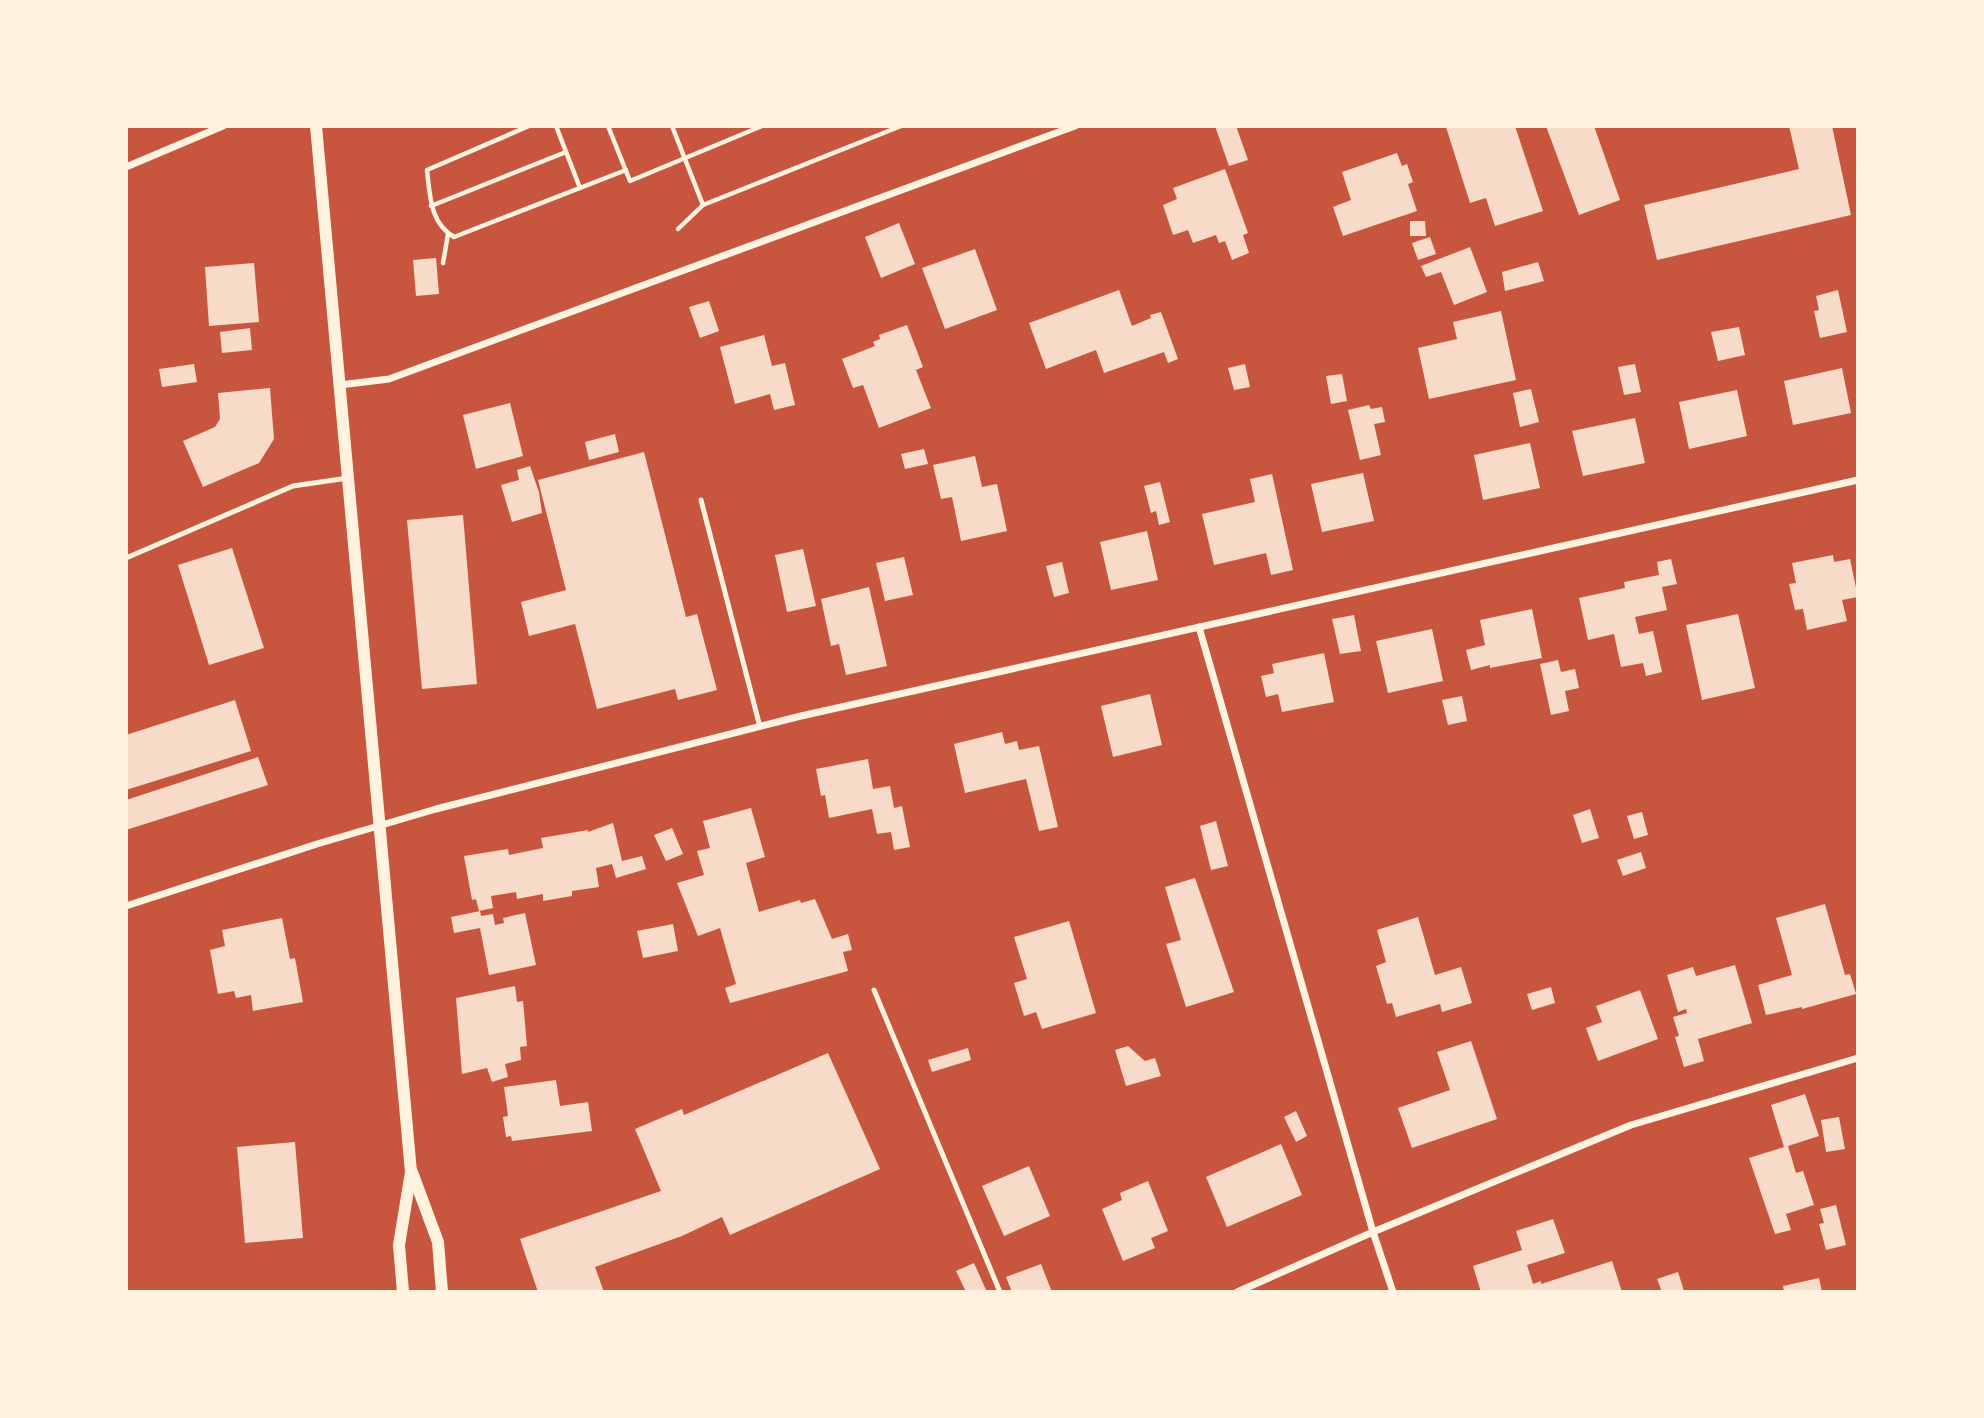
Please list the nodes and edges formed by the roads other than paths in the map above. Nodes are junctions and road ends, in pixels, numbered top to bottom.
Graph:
1 (223, 126) edge
2 (316, 126) edge
3 (1075, 126) edge
4 (126, 167) edge
5 (340, 385) junction
6 (348, 478) junction
7 (1858, 480) edge
8 (701, 500) dead end
9 (126, 558) edge
10 (1199, 627) junction
11 (760, 727) junction
12 (380, 826) junction
13 (126, 905) edge
14 (874, 990) dead end
15 (1858, 1058) edge
16 (411, 1172) junction
17 (1373, 1232) junction
18 (403, 1292) edge
19 (442, 1292) edge
20 (1000, 1292) edge
21 (1237, 1292) edge
22 (1393, 1292) edge

1 - 4 street
2 - 5 street
3 - 5 street
5 - 6 street
6 - 9 lane
6 - 12 street
7 - 10 street
8 - 11 lane
10 - 11 street
10 - 17 street
11 - 12 street
12 - 13 street
12 - 16 street
14 - 20 lane
15 - 17 street
16 - 18 street
16 - 19 street
17 - 21 street
17 - 22 street

